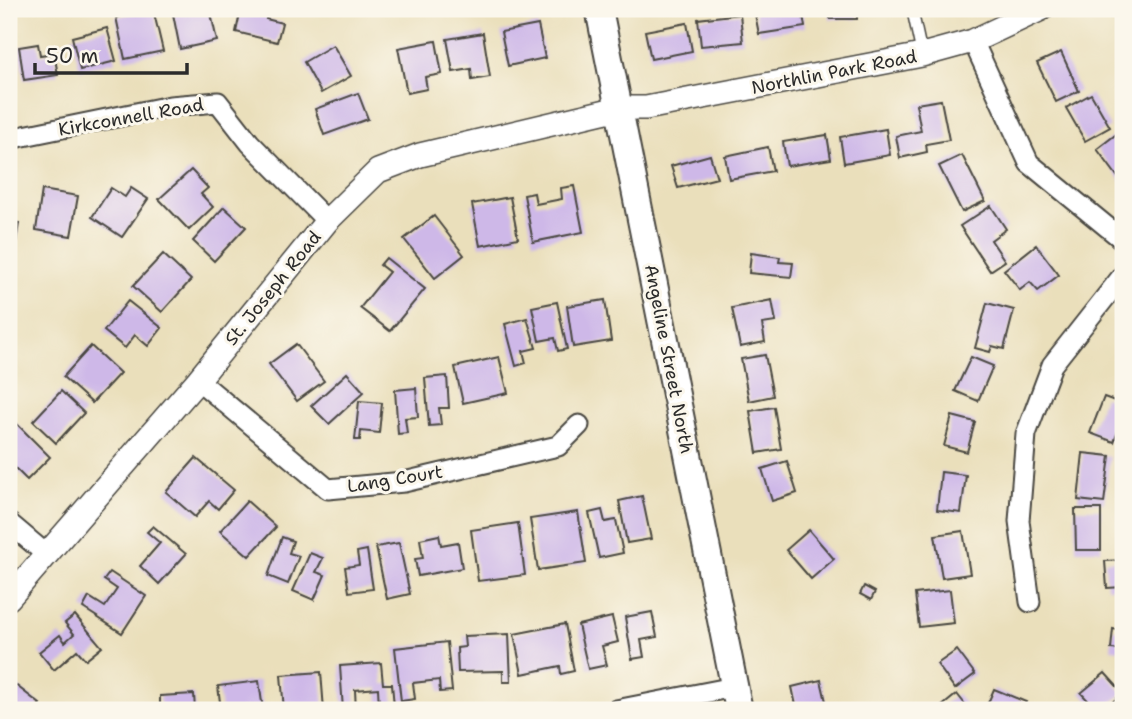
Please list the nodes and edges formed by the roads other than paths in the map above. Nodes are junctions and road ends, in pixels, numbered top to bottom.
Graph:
1 (599, 9) edge
2 (912, 9) edge
3 (1041, 9) edge
4 (974, 41) junction
5 (922, 55) junction
6 (619, 108) junction
7 (9, 139) edge
8 (327, 221) junction
9 (1123, 240) edge
10 (1123, 275) edge
11 (198, 380) junction
12 (579, 425) dead end
13 (9, 523) edge
14 (47, 555) junction
15 (9, 598) edge
16 (1030, 602) dead end
17 (736, 699) edge
18 (616, 710) edge

1 - 6 main road, Angeline Street North
2 - 5 lane
3 - 4 street, Northlin Park Road
4 - 5 street, Northlin Park Road
4 - 9 street
5 - 6 street, Northlin Park Road
6 - 8 street, St. Joseph Road
6 - 17 main road, Angeline Street North
7 - 8 street, Kirkconnell Road
8 - 11 street, St. Joseph Road
10 - 16 street
11 - 12 street, Lang Court
11 - 14 street, St. Joseph Road
13 - 14 street
14 - 15 street, St. Joseph Road
17 - 18 street

